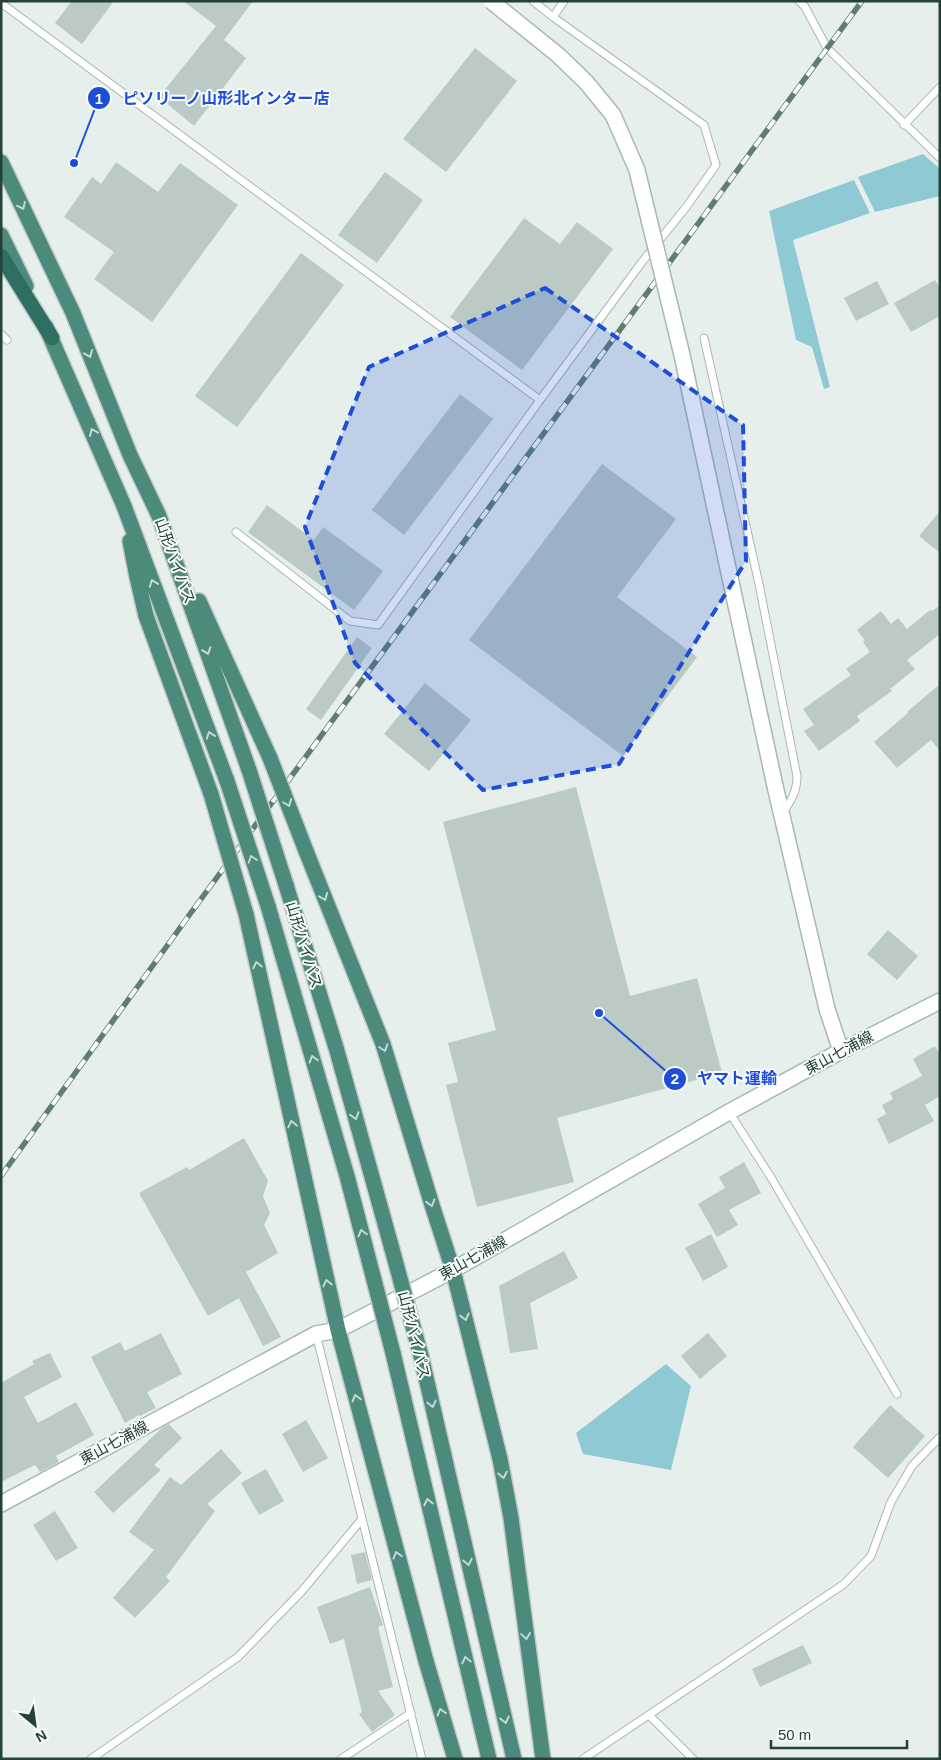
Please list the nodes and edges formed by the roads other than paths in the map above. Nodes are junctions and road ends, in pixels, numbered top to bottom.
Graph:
1 (491, 1) edge
2 (533, 1) edge
3 (564, 1) edge
4 (799, 1) edge
5 (1, 3) edge
6 (553, 16) junction
7 (940, 88) edge
8 (904, 124) junction
9 (940, 158) edge
10 (1, 162) edge
11 (1, 235) edge
12 (1, 256) edge
13 (52, 338) junction
14 (704, 338) dead end
15 (540, 400) junction
16 (124, 506) junction
17 (160, 516) junction
18 (236, 532) dead end
19 (782, 814) junction
20 (940, 1001) edge
21 (841, 1051) junction
22 (729, 1112) junction
23 (453, 1270) junction
24 (338, 1330) junction
25 (316, 1334) junction
26 (897, 1394) dead end
27 (940, 1437) edge
28 (1, 1504) edge
29 (362, 1519) junction
30 (411, 1713) junction
31 (649, 1714) junction
32 (91, 1759) edge
33 (341, 1759) edge
34 (422, 1759) edge
35 (455, 1759) edge
36 (489, 1759) edge
37 (514, 1759) edge
38 (543, 1759) edge
39 (583, 1759) edge
40 (693, 1759) edge

1 - 19 street, bridge
2 - 6 lane
3 - 6 lane
4 - 8 lane
5 - 15 lane
6 - 15 lane
7 - 8 lane
8 - 9 lane
10 -> 17 highway, 山形バイパス
11 - 13 highway, 山形バイパス
12 - 13 highway
16 -> 13 highway, 山形バイパス
14 - 19 lane
15 - 18 lane
24 -> 16 highway, bridge
36 -> 16 highway, 山形バイパス, bridge
17 -> 23 highway, bridge
17 -> 37 highway, 山形バイパス, bridge
19 - 21 street
20 - 21 street, 東山七浦線
21 - 22 street, 東山七浦線
22 - 23 street, 東山七浦線
22 - 26 lane
23 - 24 street, 東山七浦線
23 -> 38 highway
24 - 25 street, 東山七浦線
35 -> 24 highway
25 - 28 street, 東山七浦線
25 - 29 lane
27 - 31 lane
29 - 30 lane
29 - 32 lane
30 - 33 lane
30 - 34 lane
31 - 39 lane
31 - 40 lane

